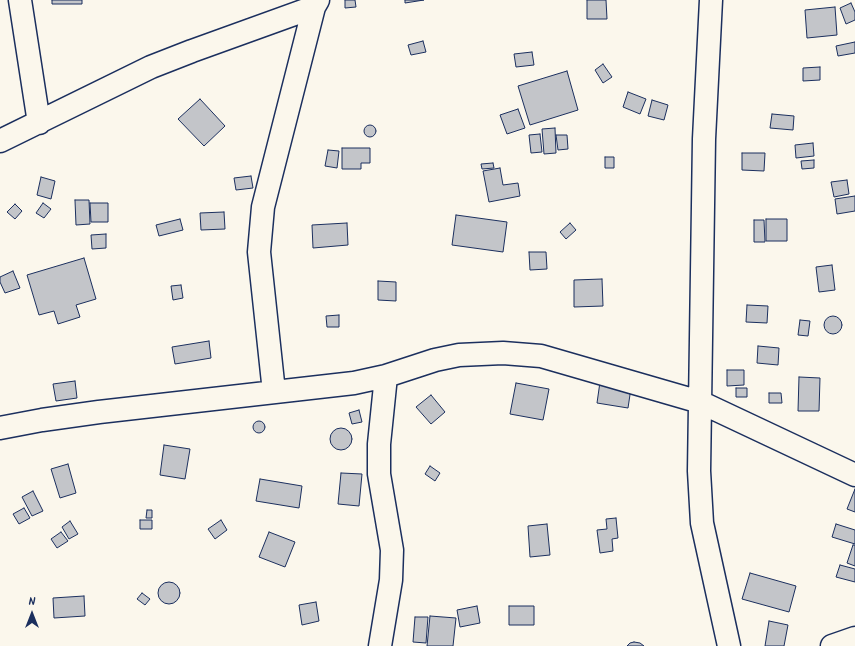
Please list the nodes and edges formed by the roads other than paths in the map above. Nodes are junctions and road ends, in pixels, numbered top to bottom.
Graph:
1 (20, 0) edge
2 (711, 0) edge
3 (316, 4) edge
4 (38, 123) junction
5 (0, 141) edge
6 (386, 376) junction
7 (274, 392) junction
8 (700, 402) junction
9 (0, 428) edge
10 (855, 475) edge
11 (855, 638) edge
12 (380, 646) edge
13 (729, 646) edge
14 (832, 646) edge

1 - 4 street
2 - 8 street
3 - 4 street
3 - 7 street
4 - 5 street
6 - 7 street
6 - 8 street
6 - 12 street
7 - 9 street
8 - 10 street
8 - 13 street
11 - 14 street

